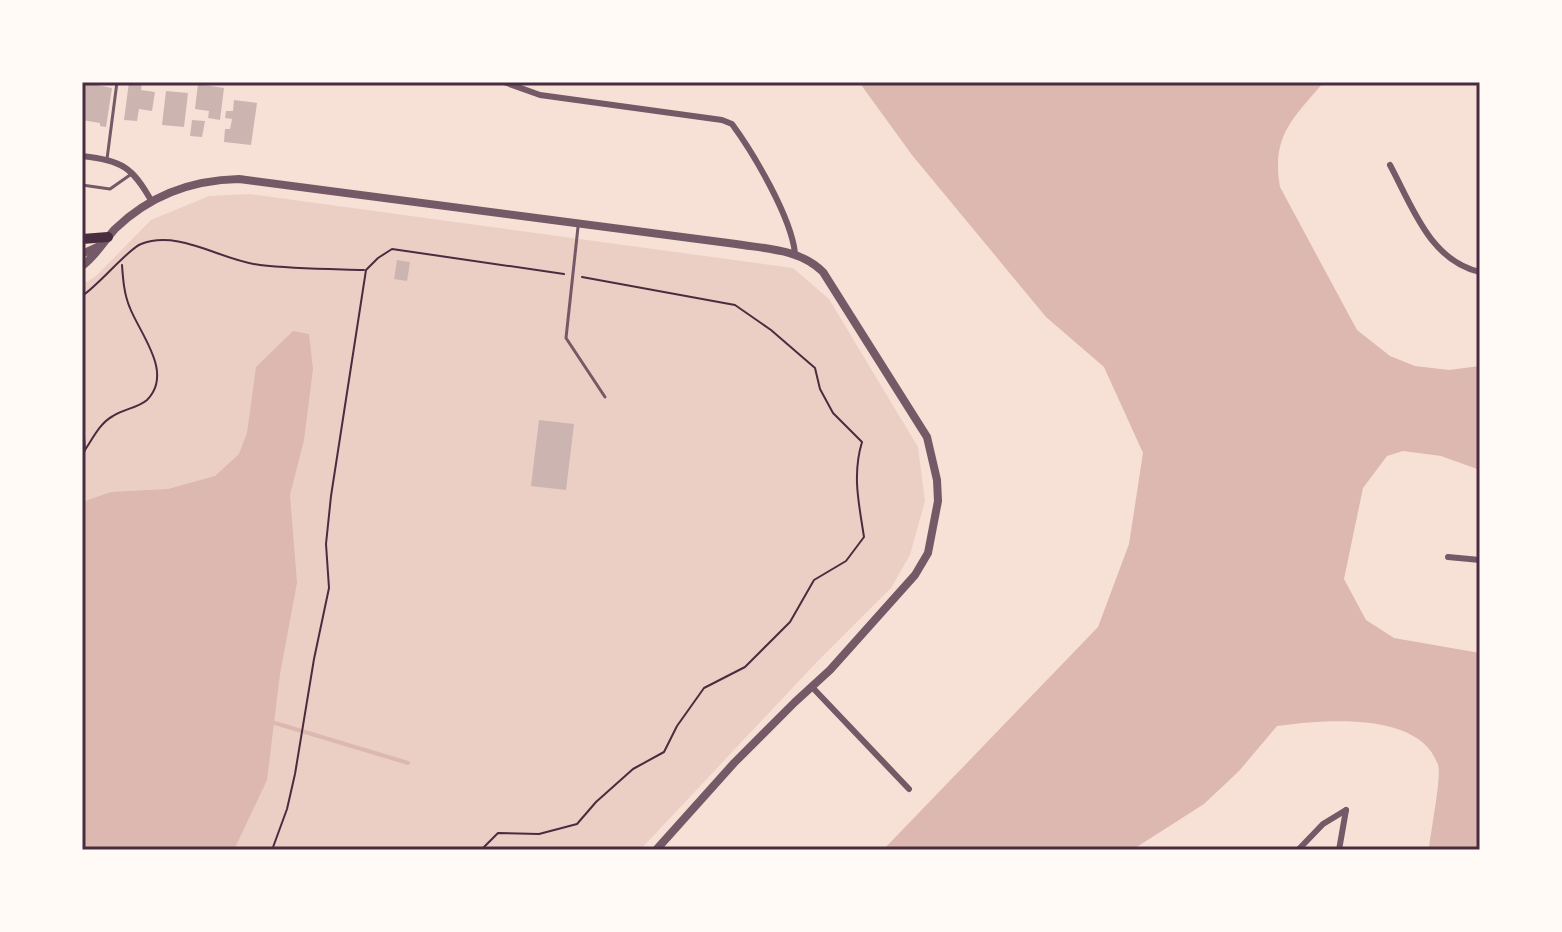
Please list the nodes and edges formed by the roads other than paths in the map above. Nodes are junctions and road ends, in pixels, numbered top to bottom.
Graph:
1 (117, 82) edge
2 (504, 82) edge
3 (82, 156) edge
4 (107, 159) junction
5 (1390, 165) dead end
6 (133, 173) junction
7 (82, 185) edge
8 (152, 202) junction
9 (579, 223) junction
10 (108, 237) junction
11 (82, 239) edge
12 (98, 247) junction
13 (795, 253) junction
14 (82, 254) edge
15 (82, 266) edge
16 (1480, 272) edge
17 (605, 397) dead end
18 (1448, 557) dead end
19 (1480, 560) edge
20 (812, 687) junction
21 (909, 789) dead end
22 (656, 850) edge
23 (1298, 850) edge
24 (1339, 850) edge

1 - 4 lane
2 - 13 street
3 - 4 street
4 - 6 street
5 - 16 street
6 - 7 lane
6 - 8 street
8 - 9 street
8 - 10 street
9 - 13 street
9 - 17 lane
10 - 11 main road
10 - 12 street
12 - 14 street
12 - 15 street
13 - 20 street
18 - 19 street
20 - 21 street
20 - 22 street
23 - 24 street

